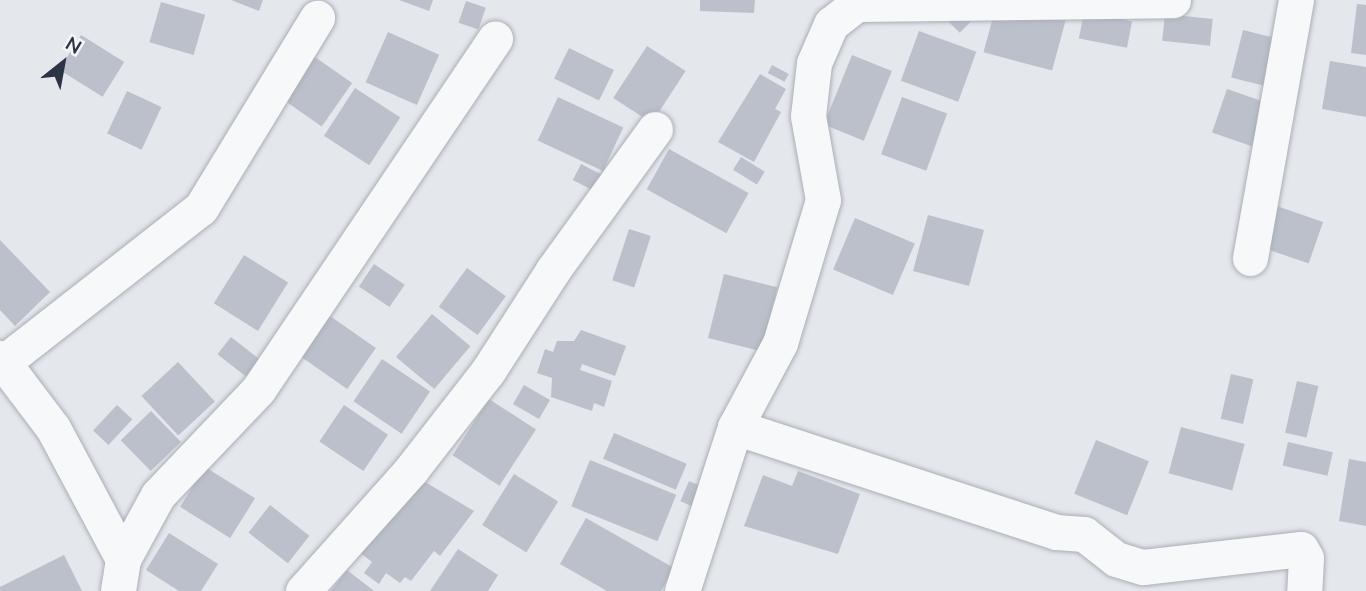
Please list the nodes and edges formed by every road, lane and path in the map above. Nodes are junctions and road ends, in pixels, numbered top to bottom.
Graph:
1 (1174, 0) edge
2 (1296, 0) edge
3 (317, 18) dead end
4 (495, 39) dead end
5 (655, 129) dead end
6 (1250, 258) dead end
7 (1, 362) edge
8 (735, 426) junction
9 (120, 575) edge
10 (303, 591) edge
11 (682, 591) edge
12 (1304, 591) edge

1 - 8 street
2 - 6 street
3 - 7 street
4 - 9 street
5 - 10 street
7 - 9 street
8 - 11 street
8 - 12 street

